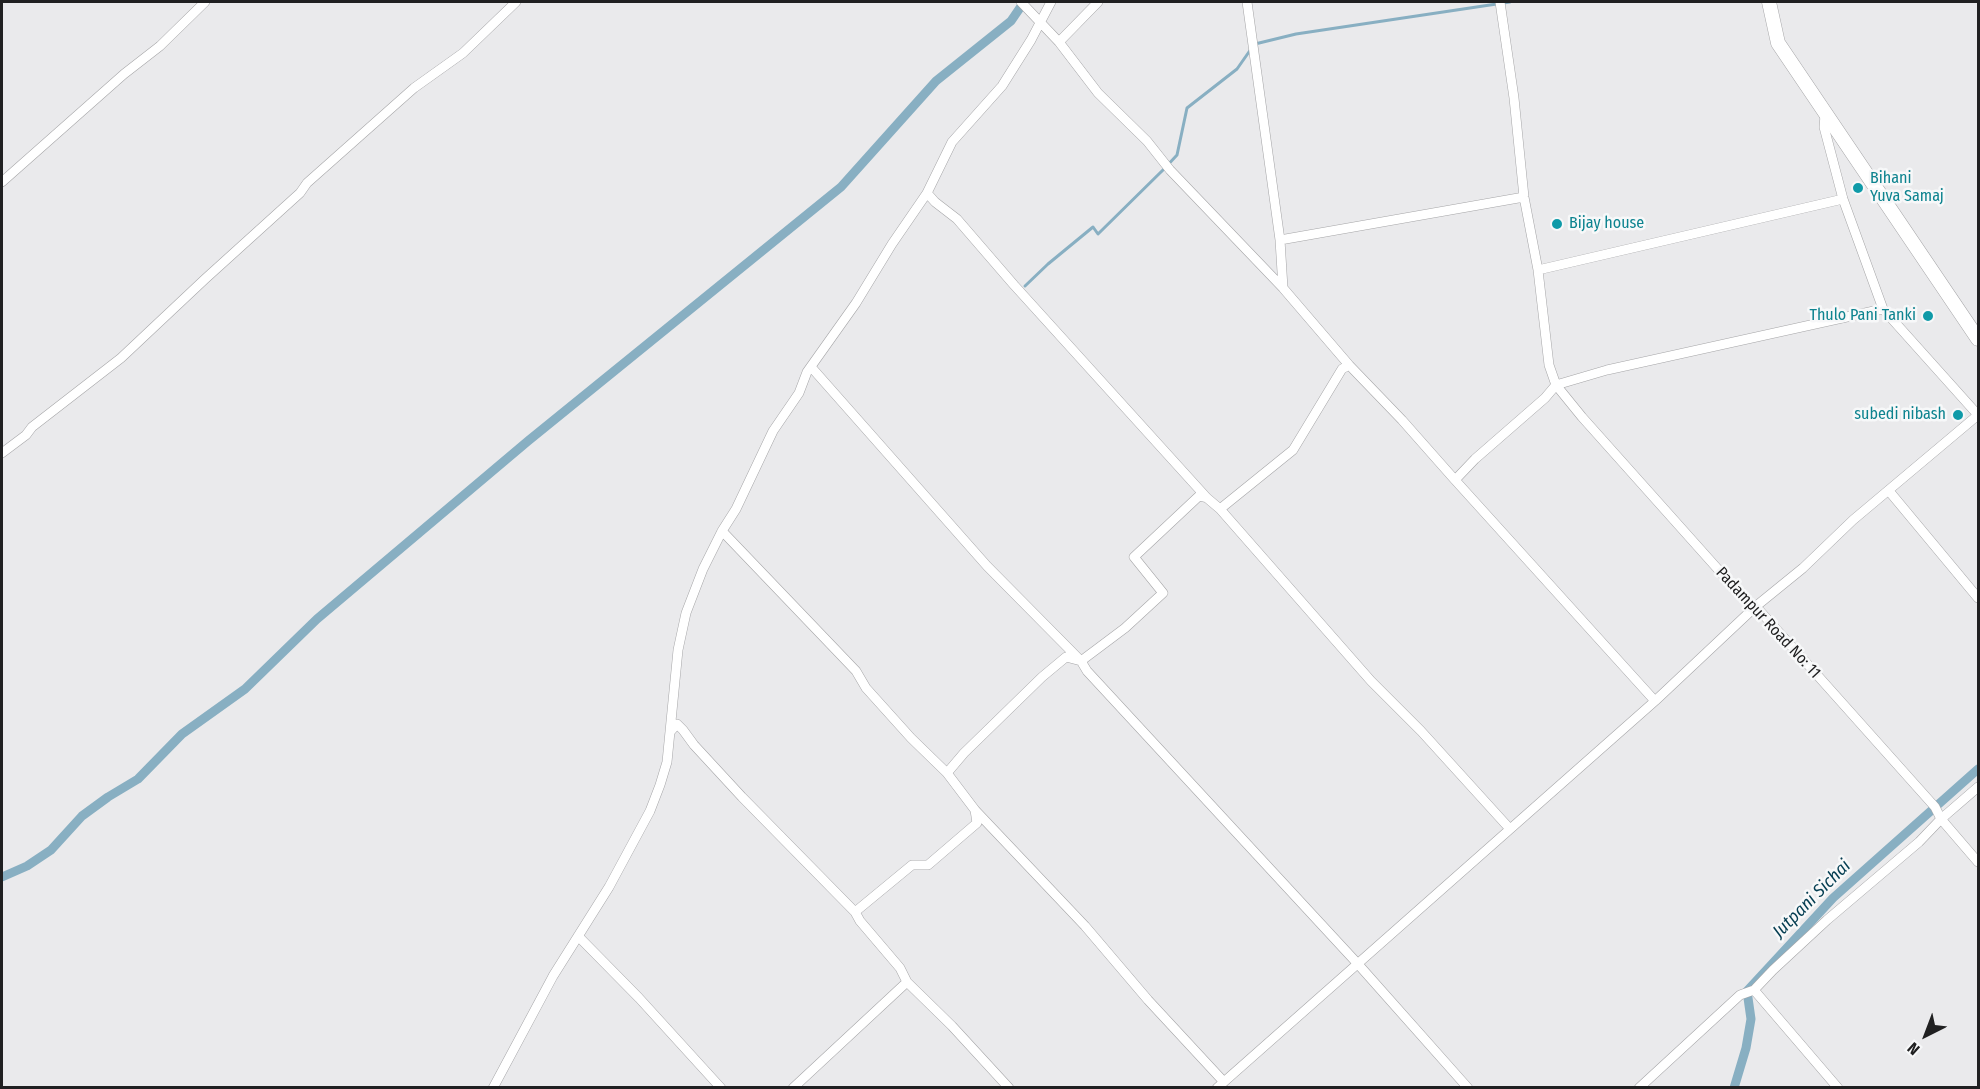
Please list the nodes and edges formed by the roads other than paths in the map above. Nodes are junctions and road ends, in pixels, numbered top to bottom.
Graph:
1 (205, 2) edge
2 (516, 2) edge
3 (1021, 2) edge
4 (1051, 2) edge
5 (1098, 2) edge
6 (1247, 2) edge
7 (1500, 2) edge
8 (1768, 2) edge
9 (1042, 23) junction
10 (1059, 42) junction
11 (1825, 115) junction
12 (2, 182) edge
13 (927, 194) junction
14 (1524, 197) junction
15 (1844, 199) junction
16 (1280, 240) junction
17 (1538, 270) junction
18 (1283, 288) junction
19 (1883, 309) junction
20 (1978, 339) edge
21 (1349, 365) junction
22 (812, 368) junction
23 (1556, 385) junction
24 (1978, 415) edge
25 (2, 453) edge
26 (1455, 480) junction
27 (1889, 491) junction
28 (1207, 498) junction
29 (1220, 509) junction
30 (722, 531) junction
31 (1978, 598) edge
32 (1755, 608) junction
33 (1080, 661) junction
34 (1655, 701) junction
35 (670, 732) junction
36 (947, 773) junction
37 (1978, 787) edge
38 (975, 810) junction
39 (1941, 819) junction
40 (1510, 829) junction
41 (1978, 862) edge
42 (855, 912) junction
43 (578, 936) junction
44 (1357, 963) junction
45 (907, 982) junction
46 (1754, 990) junction
47 (1220, 1085) edge
48 (493, 1088) edge
49 (721, 1088) edge
50 (792, 1088) edge
51 (1009, 1088) edge
52 (1468, 1088) edge
53 (1639, 1088) edge
54 (1838, 1088) edge

1 - 12 street
2 - 25 street
3 - 9 street
4 - 9 street
5 - 10 street
6 - 16 street
7 - 14 street
8 - 11 street
9 - 10 street
9 - 13 street
10 - 18 street
11 - 15 street
11 - 20 street
13 - 22 street
13 - 28 street
14 - 16 street
14 - 17 street
15 - 17 street
15 - 19 street
16 - 18 street
17 - 23 street
18 - 21 street
19 - 23 street
19 - 24 street
21 - 26 street
21 - 29 street
22 - 30 street
22 - 33 street
23 - 26 street
23 - 32 street, Padampur Road No: 11
24 - 27 street
26 - 34 street
27 - 31 street
27 - 32 street
28 - 29 street
28 - 33 street
29 - 40 street
30 - 35 street
30 - 36 street
32 - 34 street
32 - 39 street, Padampur Road No: 11
33 - 36 street
33 - 44 street
34 - 40 street
35 - 42 street
35 - 43 street
36 - 38 street
37 - 39 street
38 - 42 street
38 - 47 street
39 - 41 street, Padampur Road No: 11
39 - 46 street
40 - 44 street
42 - 45 street
43 - 48 street
43 - 49 street
44 - 47 street
44 - 52 street
45 - 50 street
45 - 51 street
46 - 53 street
46 - 54 street

